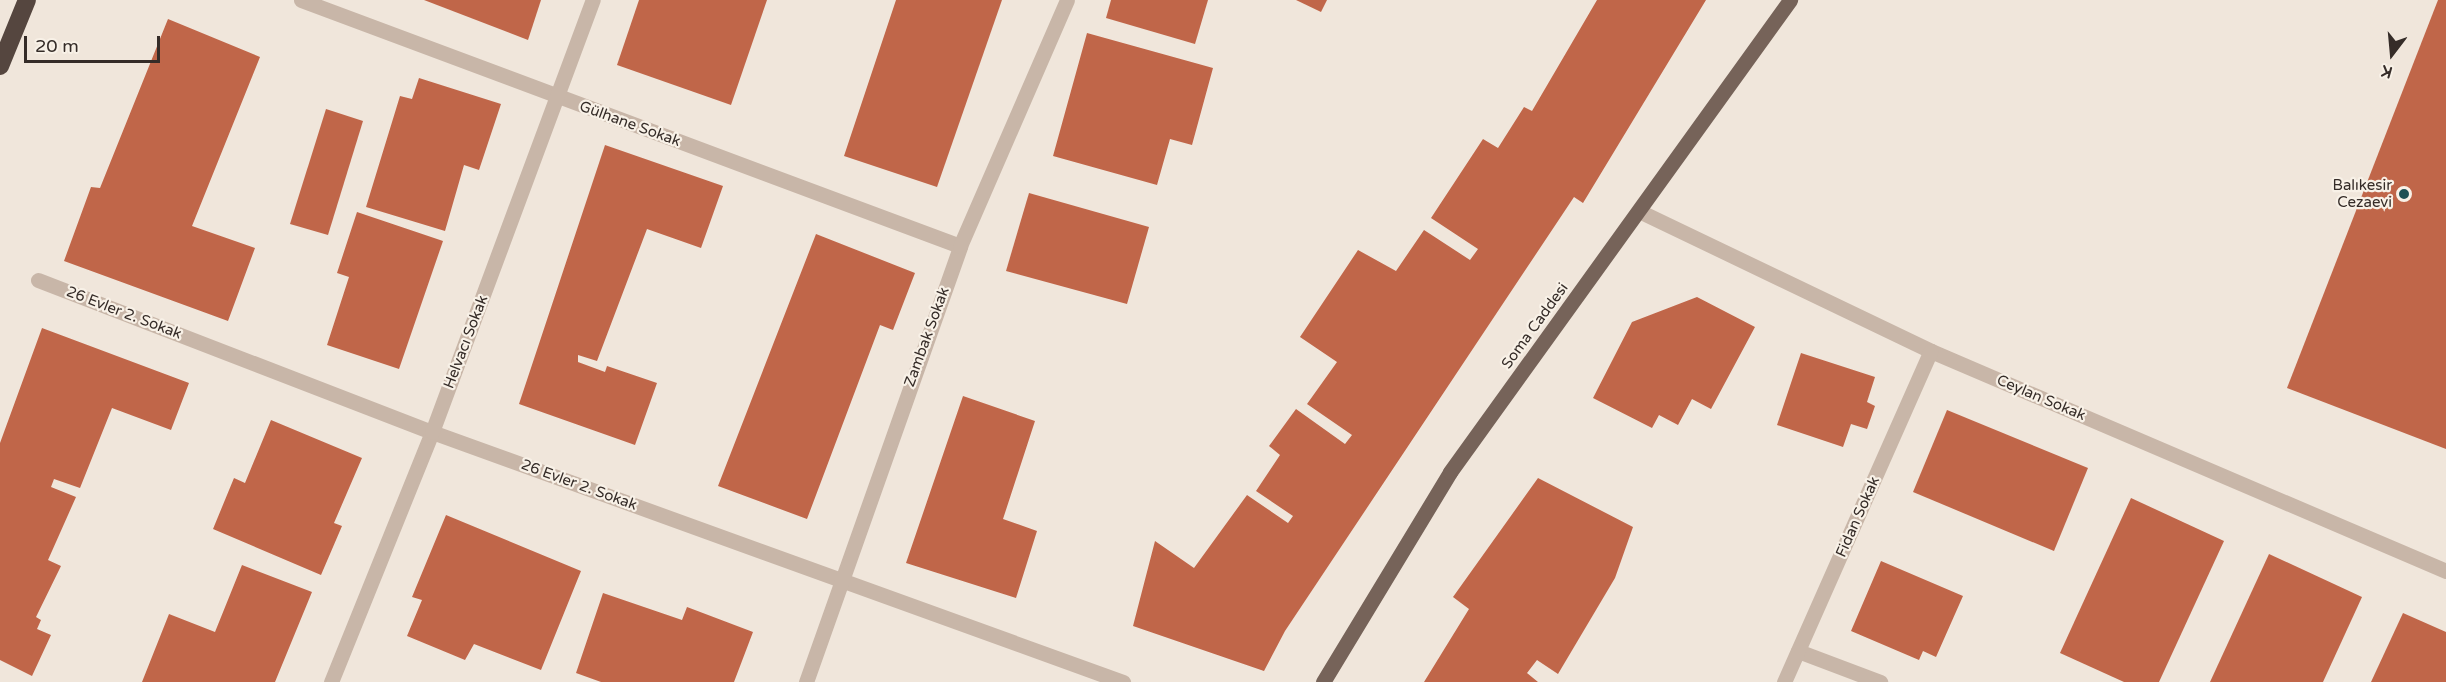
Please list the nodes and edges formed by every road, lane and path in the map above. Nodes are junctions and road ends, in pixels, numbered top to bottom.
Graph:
1 (27, 0) edge
2 (301, 0) edge
3 (592, 0) edge
4 (1067, 0) edge
5 (1790, 0) edge
6 (0, 66) edge
7 (558, 97) junction
8 (1641, 212) junction
9 (960, 246) junction
10 (38, 280) dead end
11 (1931, 351) junction
12 (432, 432) junction
13 (2446, 571) edge
14 (840, 578) junction
15 (1798, 651) junction
16 (331, 682) edge
17 (806, 682) edge
18 (1123, 682) edge
19 (1323, 682) edge
20 (1784, 682) edge
21 (1880, 682) edge

1 - 6 highway
2 - 7 street, Gülhane Sokak
3 - 7 street, Helvacı Sokak
4 - 9 street, Zambak Sokak
5 - 8 main road, Soma Caddesi
7 - 9 street, Gülhane Sokak
7 - 12 street, Helvacı Sokak
8 - 11 street, Ceylan Sokak
8 - 19 main road, Soma Caddesi
9 - 14 street, Zambak Sokak
10 - 12 street, 26 Evler 2. Sokak
11 - 13 street, Ceylan Sokak
11 - 15 street, Fidan Sokak
12 - 14 street, 26 Evler 2. Sokak
12 - 16 street, Helvacı Sokak
14 - 17 street, Zambak Sokak
14 - 18 street, 26 Evler 2. Sokak
15 - 20 street, Fidan Sokak
15 - 21 street

